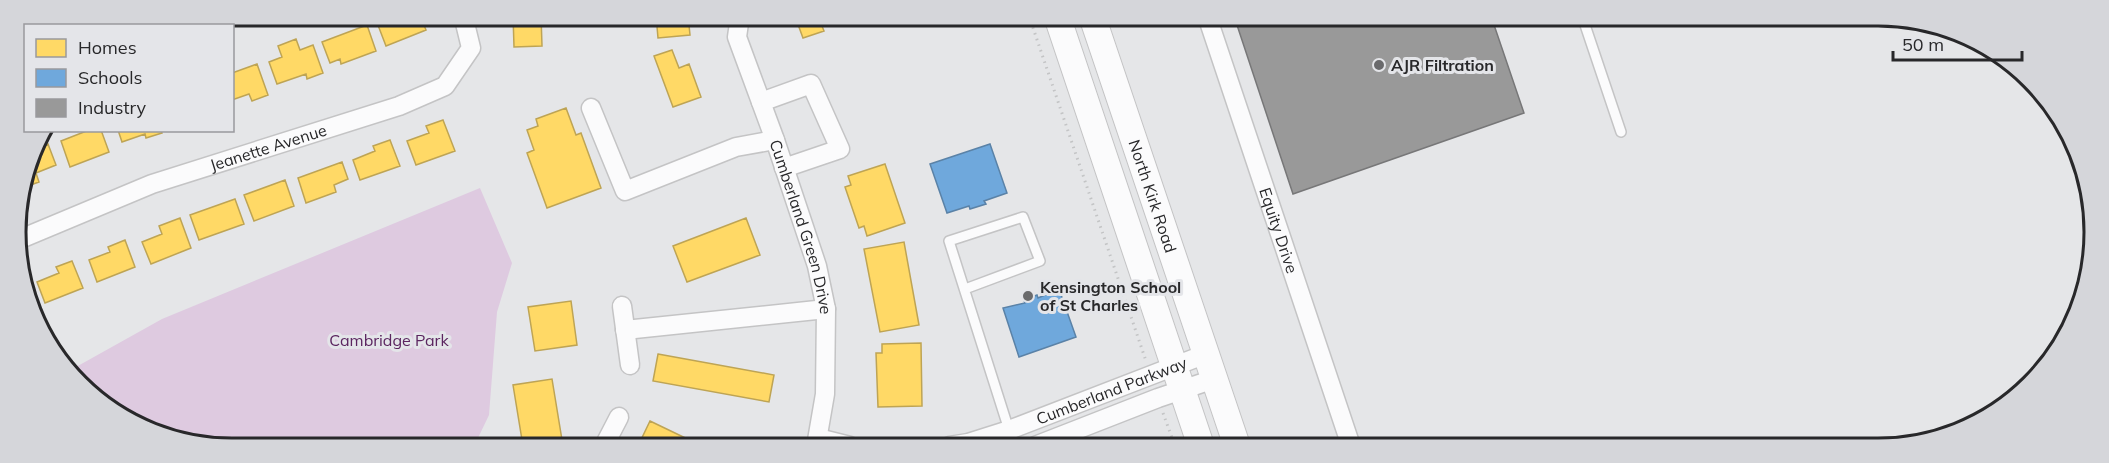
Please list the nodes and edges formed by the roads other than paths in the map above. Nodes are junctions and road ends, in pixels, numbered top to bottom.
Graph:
1 (466, 26) edge
2 (739, 26) edge
3 (1060, 26) edge
4 (1095, 26) edge
5 (1210, 26) edge
6 (1585, 26) edge
7 (761, 102) junction
8 (591, 108) dead end
9 (1621, 132) dead end
10 (775, 140) junction
11 (784, 168) junction
12 (26, 237) edge
13 (965, 289) junction
14 (622, 306) dead end
15 (826, 309) junction
16 (626, 330) junction
17 (1206, 354) junction
18 (630, 365) dead end
19 (1214, 379) junction
20 (1166, 382) junction
21 (619, 417) dead end
22 (1009, 430) junction
23 (1196, 437) edge
24 (1234, 437) edge
25 (1348, 437) edge
26 (608, 438) edge
27 (818, 438) edge
28 (985, 438) edge
29 (1052, 438) edge

1 - 12 street, Jeanette Avenue
2 - 7 street, Cumberland Green Drive
3 - 20 main road, North Kirk Road
4 - 17 main road, North Kirk Road
5 - 25 street, Equity Drive
6 - 9 lane
7 - 10 street, Cumberland Green Drive
7 - 11 street
8 - 10 street
10 - 11 street, Cumberland Green Drive
11 - 15 street, Cumberland Green Drive
13 - 13 lane
13 - 22 lane
14 - 16 street
15 - 16 street
15 - 27 street, Cumberland Green Drive
16 - 18 street
17 - 19 main road, North Kirk Road
17 - 20 street, Cumberland Parkway
19 - 20 street, Cumberland Parkway
19 - 24 main road, North Kirk Road
20 - 22 street, Cumberland Parkway
20 - 23 main road, North Kirk Road
20 - 29 street, Cumberland Parkway
21 - 26 street
22 - 28 street, Cumberland Parkway

